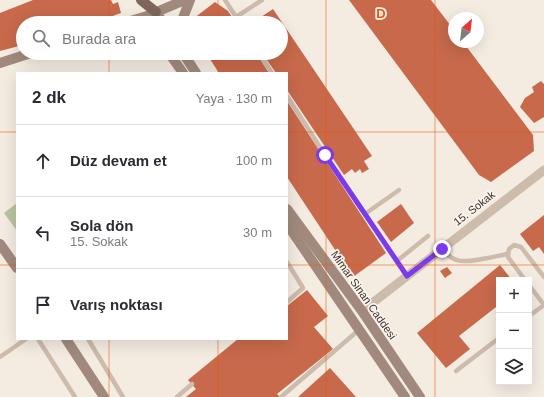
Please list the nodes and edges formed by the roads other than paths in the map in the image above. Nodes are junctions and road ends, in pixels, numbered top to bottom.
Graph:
1 (141, 0) edge
2 (185, 0) edge
3 (190, 0) edge
4 (225, 0) edge
5 (262, 0) edge
6 (150, 16) edge
7 (153, 16) edge
8 (184, 16) edge
9 (235, 16) edge
10 (238, 16) edge
11 (16, 58) edge
12 (174, 60) edge
13 (188, 60) edge
14 (264, 60) edge
15 (0, 63) edge
16 (182, 72) edge
17 (195, 72) edge
18 (271, 72) edge
19 (288, 98) edge
20 (544, 170) edge
21 (399, 190) dead end
22 (288, 210) edge
23 (365, 214) junction
24 (288, 225) edge
25 (428, 236) dead end
26 (0, 244) edge
27 (442, 249) junction
28 (508, 254) junction
29 (397, 261) junction
30 (288, 264) edge
31 (16, 267) edge
32 (407, 276) junction
33 (523, 277) edge
34 (544, 277) edge
35 (532, 289) edge
36 (288, 301) edge
37 (544, 305) edge
38 (362, 311) junction
39 (532, 314) edge
40 (360, 329) junction
41 (25, 340) edge
42 (39, 340) edge
43 (67, 340) edge
44 (89, 340) edge
45 (496, 340) edge
46 (0, 357) edge
47 (456, 371) dead end
48 (192, 384) dead end
49 (75, 397) edge
50 (104, 397) edge
51 (123, 397) edge
52 (176, 397) edge
53 (281, 397) edge
54 (405, 397) edge
55 (420, 397) edge

1 - 6 main road
2 - 7 main road
3 - 8 main road
4 - 9 lane
5 - 10 lane
11 - 15 main road
12 - 16 main road
13 - 17 main road
14 - 18 lane
19 - 23 lane
20 - 27 street, 15. Sokak
21 - 23 lane
22 - 38 main road, Mimar Sinan Caddesi
23 - 29 lane
24 - 40 main road, Mimar Sinan Caddesi
25 - 29 lane
26 - 31 main road
27 - 28 lane
27 - 32 street, 15. Sokak
28 - 33 lane
28 - 34 lane
29 - 32 lane
30 - 36 lane
32 - 38 street, 15. Sokak
35 - 37 lane
37 - 39 lane
38 - 55 main road, Mimar Sinan Caddesi
40 - 53 lane
40 - 54 main road, Mimar Sinan Caddesi
41 - 46 lane
42 - 49 lane
43 - 50 main road
44 - 51 lane
45 - 47 lane
48 - 52 lane

